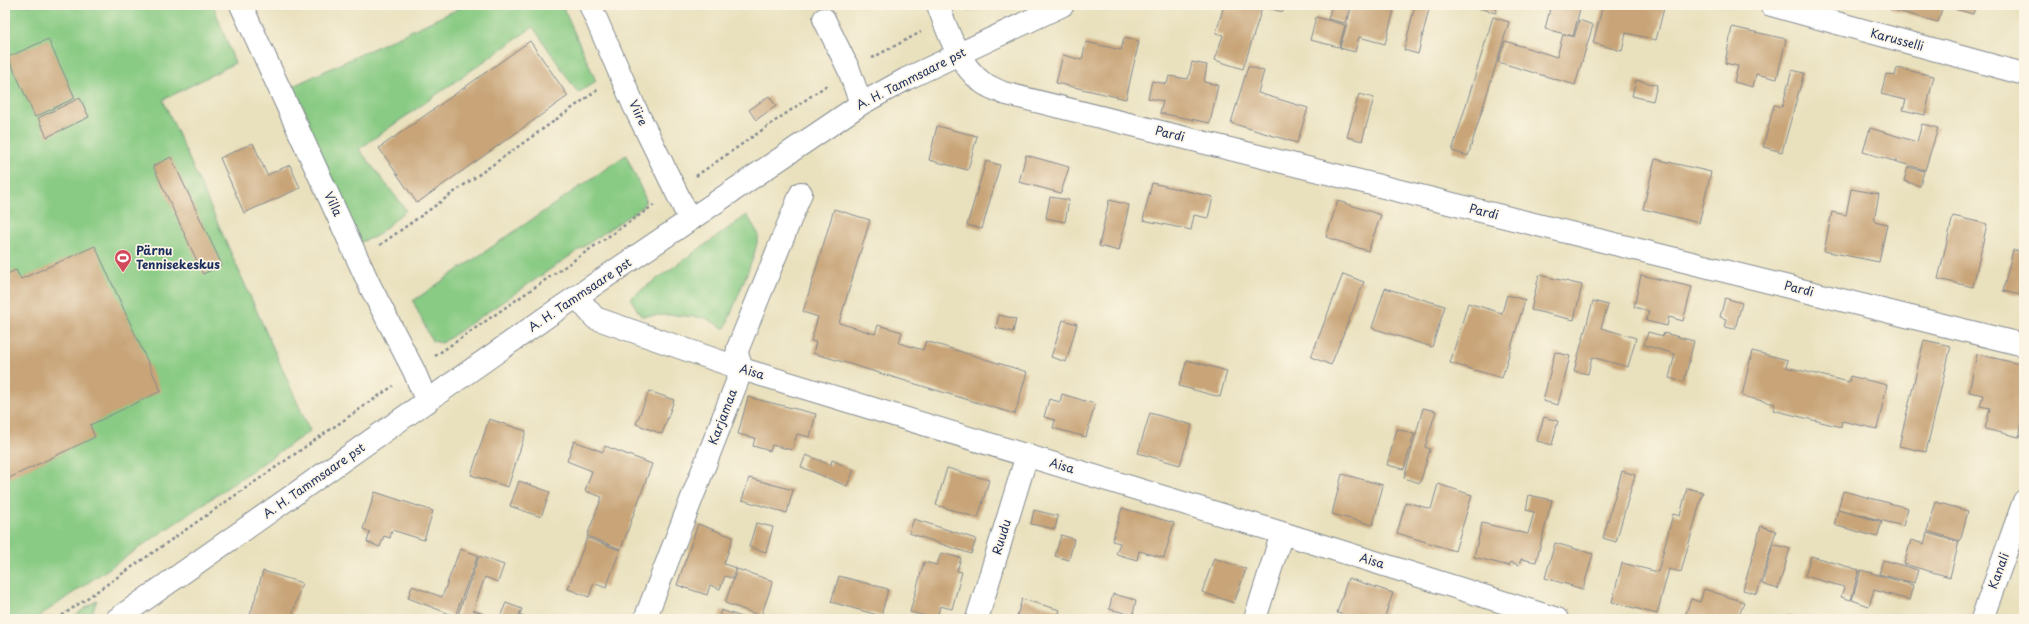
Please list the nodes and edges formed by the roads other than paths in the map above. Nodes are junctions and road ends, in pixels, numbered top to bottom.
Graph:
1 (241, 5) edge
2 (590, 5) edge
3 (1063, 5) edge
4 (1770, 5) edge
5 (941, 13) edge
6 (824, 19) dead end
7 (959, 54) junction
8 (2024, 74) edge
9 (861, 104) junction
10 (802, 193) dead end
11 (690, 220) junction
12 (577, 297) junction
13 (2024, 345) edge
14 (742, 369) junction
15 (427, 402) junction
16 (1027, 455) junction
17 (2024, 501) edge
18 (1282, 533) junction
19 (117, 619) edge
20 (645, 619) edge
21 (977, 619) edge
22 (1255, 619) edge
23 (1557, 619) edge
24 (1982, 619) edge

1 - 15 street, Villa
2 - 11 street, Viire
3 - 7 street, A. H. Tammsaare pst
4 - 8 street, Karusselli
5 - 7 street, Pardi
6 - 9 street
7 - 9 street, A. H. Tammsaare pst
7 - 13 street, Pardi
9 - 11 street, A. H. Tammsaare pst
10 - 14 street
11 - 12 street, A. H. Tammsaare pst
12 - 14 street, Aisa
12 - 15 street, A. H. Tammsaare pst
14 - 16 street, Aisa
14 - 20 street, Karjamaa
15 - 19 street, A. H. Tammsaare pst
16 - 18 street, Aisa
16 - 21 street, Ruudu
17 - 24 street, Kanali
18 - 22 street
18 - 23 street, Aisa

